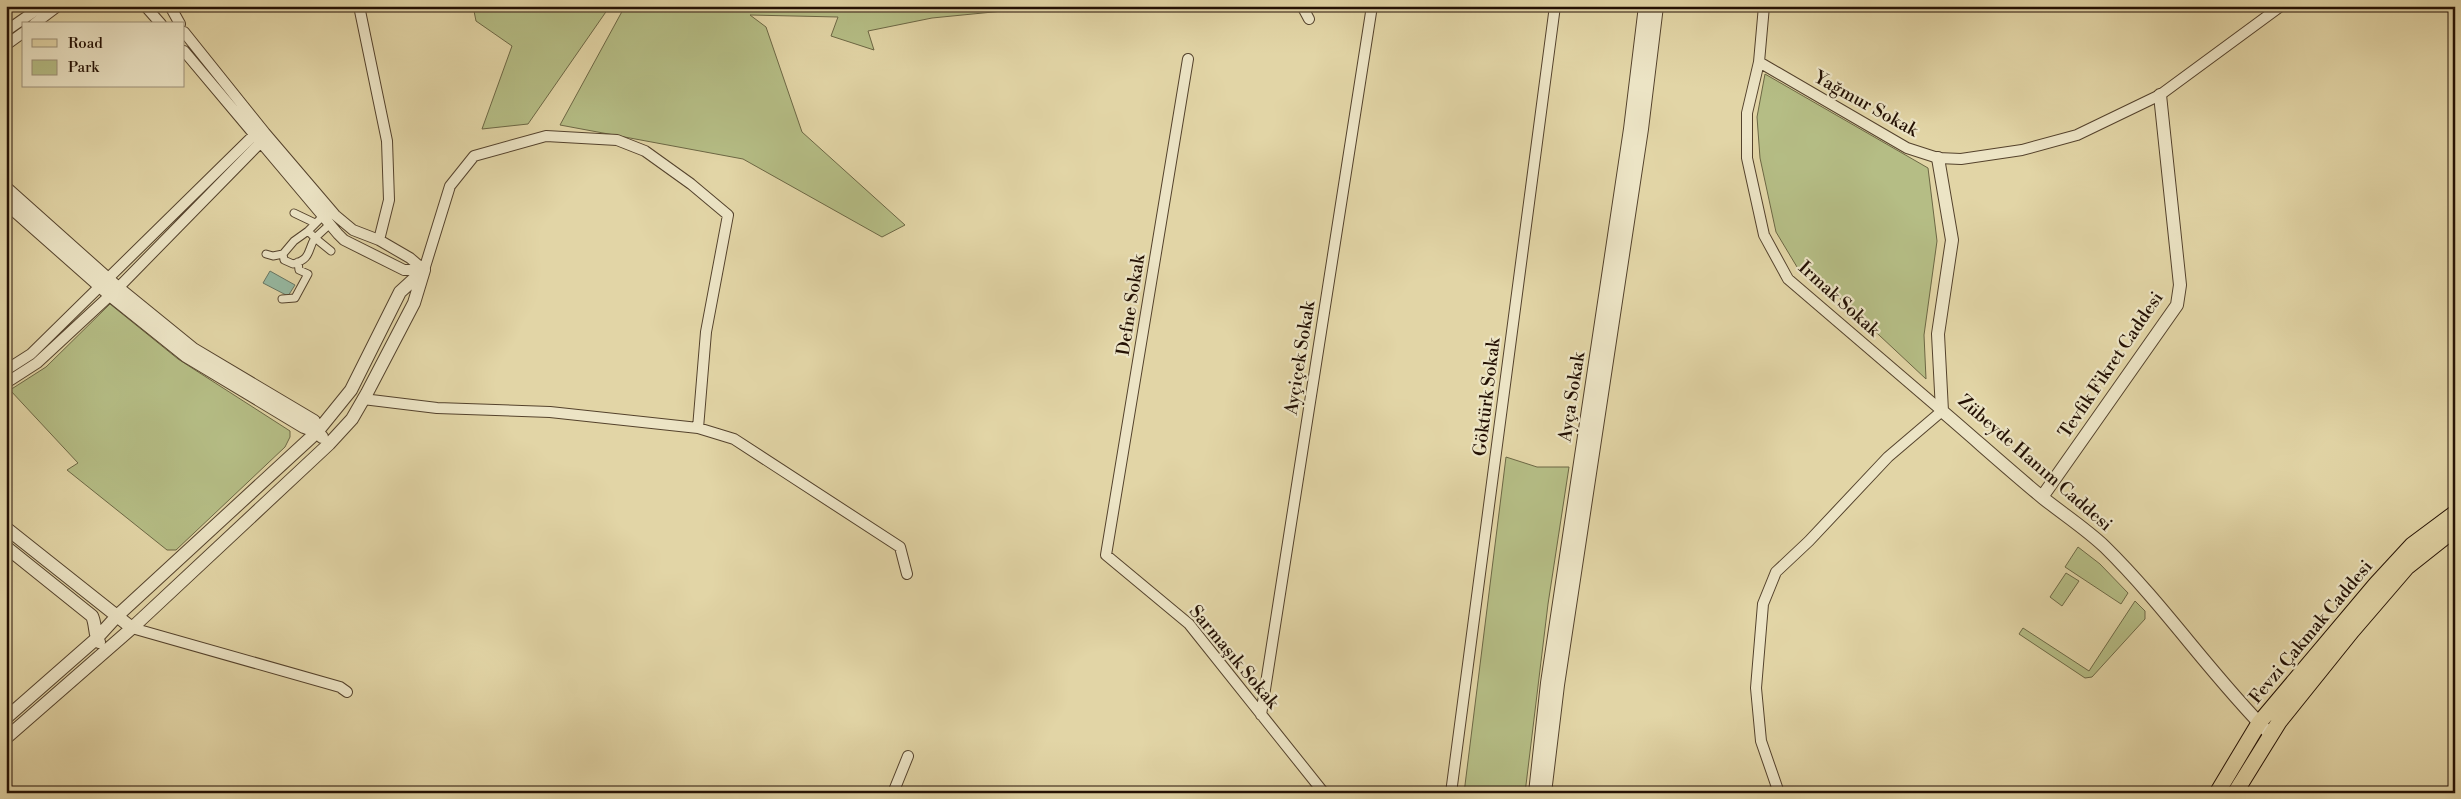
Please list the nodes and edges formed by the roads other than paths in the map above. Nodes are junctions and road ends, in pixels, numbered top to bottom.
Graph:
1 (42, 6) edge
2 (58, 6) edge
3 (147, 6) edge
4 (170, 6) edge
5 (358, 6) edge
6 (1302, 6) edge
7 (1372, 6) edge
8 (1555, 6) edge
9 (1645, 6) edge
10 (1657, 6) edge
11 (1764, 6) edge
12 (2281, 6) edge
13 (1309, 19) dead end
14 (37, 22) edge
15 (159, 22) edge
16 (179, 22) edge
17 (6, 32) edge
18 (22, 33) edge
19 (185, 33) edge
20 (6, 45) edge
21 (185, 52) edge
22 (1188, 60) dead end
23 (1759, 62) junction
24 (2160, 95) junction
25 (260, 137) junction
26 (1938, 158) junction
27 (6, 188) edge
28 (6, 203) edge
29 (294, 213) dead end
30 (319, 220) junction
31 (329, 225) junction
32 (308, 231) junction
33 (315, 238) junction
34 (379, 240) junction
35 (330, 251) dead end
36 (266, 254) dead end
37 (283, 254) junction
38 (298, 262) junction
39 (424, 270) junction
40 (109, 287) junction
41 (282, 299) dead end
42 (6, 370) edge
43 (6, 383) edge
44 (364, 399) junction
45 (1594, 409) junction
46 (1942, 412) junction
47 (698, 428) junction
48 (317, 432) junction
49 (329, 444) junction
50 (2042, 497) junction
51 (2455, 514) edge
52 (6, 528) edge
53 (2455, 529) edge
54 (6, 547) edge
55 (1106, 555) joint
56 (166, 572) junction
57 (907, 574) dead end
58 (179, 584) junction
59 (117, 616) junction
60 (132, 628) junction
61 (96, 639) junction
62 (106, 651) junction
63 (347, 692) dead end
64 (1261, 715) junction
65 (6, 718) edge
66 (2259, 723) junction
67 (2270, 734) junction
68 (6, 738) edge
69 (908, 756) dead end
70 (894, 793) edge
71 (1324, 793) edge
72 (1451, 793) edge
73 (1535, 793) edge
74 (1545, 793) edge
75 (1779, 793) edge
76 (2217, 793) edge
77 (2235, 793) edge

1 - 17 street
2 - 14 street
3 - 15 street
4 - 16 street
5 - 34 street
6 - 13 street
7 - 64 street, Ayçiçek Sokak
8 - 72 street, Göktürk Sokak
9 - 45 street, Ayça Sokak
10 - 45 street, Ayça Sokak
11 - 23 street, Irmak Sokak
12 - 24 street, Yağmur Sokak
18 - 20 street
19 - 25 street
21 - 25 street
22 - 55 street, Defne Sokak
23 - 26 street, Yağmur Sokak
23 - 46 street, Irmak Sokak
24 - 26 street, Yağmur Sokak
24 - 50 street, Tevfik Fikret Caddesi
25 - 30 street
25 - 34 street
25 - 40 street
26 - 46 street, Zübeyde Hanım Caddesi
27 - 40 street
28 - 40 street
29 - 30 street
30 - 31 street
30 - 32 street
31 - 33 street
31 - 39 street
32 - 33 street
32 - 37 street
33 - 35 street
33 - 38 street
34 - 39 street
36 - 37 street
37 - 38 street
38 - 41 street
39 - 44 street
39 - 47 street
39 - 48 street
40 - 42 street
40 - 43 street
40 - 48 street
44 - 47 street
44 - 49 street
45 - 73 street, Ayça Sokak
45 - 74 street, Ayça Sokak
46 - 50 street, Zübeyde Hanım Caddesi
46 - 75 street
47 - 57 street
48 - 49 street
48 - 56 street
49 - 58 street
50 - 66 street, Zübeyde Hanım Caddesi
51 - 66 main road, Fevzi Çakmak Caddesi
52 - 59 street
53 - 67 main road, Fevzi Çakmak Caddesi
54 - 61 street
55 - 64 street, Sarmaşık Sokak
56 - 58 street
56 - 59 street
58 - 60 street
59 - 60 street
59 - 61 street
60 - 62 street
60 - 63 street
61 - 62 street
61 - 65 street
62 - 68 street
64 - 71 street, Sarmaşık Sokak
66 - 67 street, Zübeyde Hanım Caddesi
66 - 76 main road, Fevzi Çakmak Caddesi
67 - 77 main road, Fevzi Çakmak Caddesi
69 - 70 street

